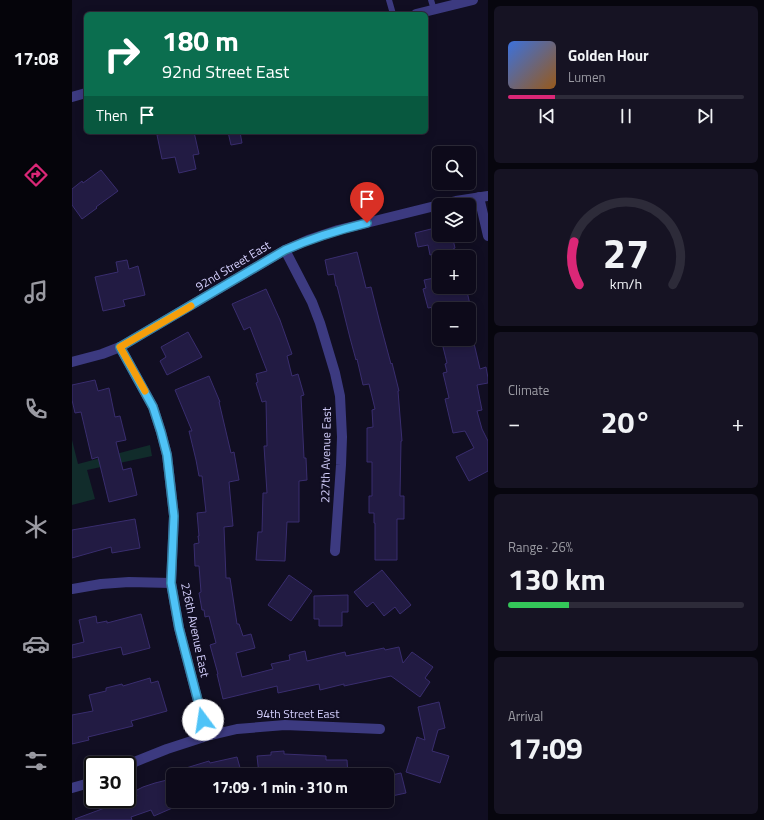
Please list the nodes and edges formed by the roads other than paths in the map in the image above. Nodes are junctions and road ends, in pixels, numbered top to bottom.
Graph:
1 (389, 0) edge
2 (473, 0) edge
3 (432, 5) edge
4 (392, 12) edge
5 (420, 12) edge
6 (84, 94) edge
7 (72, 97) edge
8 (484, 197) edge
9 (432, 207) edge
10 (488, 236) edge
11 (285, 250) junction
12 (120, 347) junction
13 (72, 362) edge
14 (335, 551) dead end
15 (171, 583) junction
16 (72, 589) edge
17 (380, 728) dead end
18 (207, 736) junction
19 (136, 762) edge
20 (84, 785) edge
21 (72, 788) edge

1 - 4 lane
2 - 3 street
3 - 5 street
6 - 7 street
8 - 10 street
9 - 11 street, 92nd Street East
11 - 12 street, 92nd Street East
11 - 14 street, 227th Avenue East
12 - 13 street, 92nd Street East
12 - 15 street, 226th Avenue East
15 - 16 street
15 - 18 street, 226th Avenue East
17 - 18 street, 94th Street East
18 - 19 street, 94th Street East
20 - 21 street

